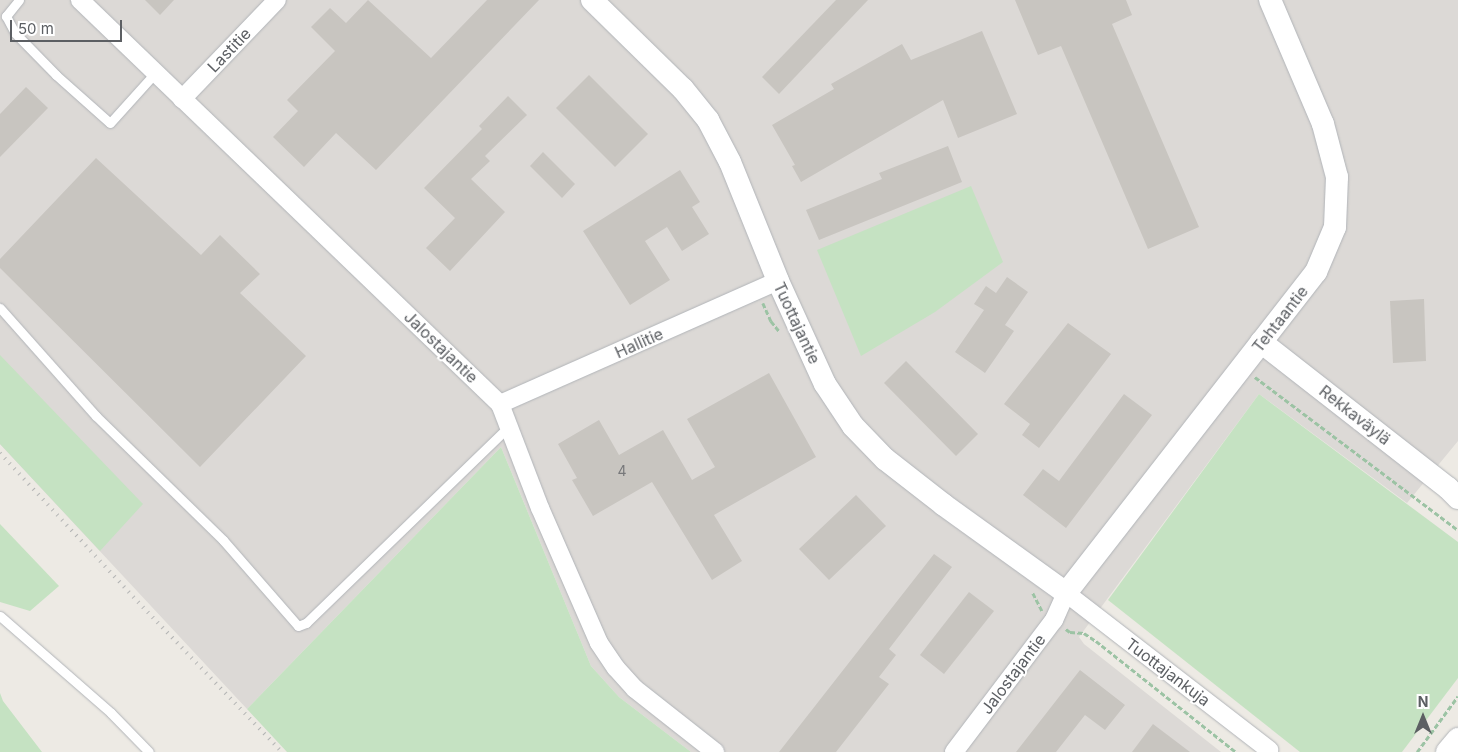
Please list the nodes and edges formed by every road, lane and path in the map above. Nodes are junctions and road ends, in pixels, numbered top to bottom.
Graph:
1 (19, 0) edge
2 (80, 0) edge
3 (277, 0) edge
4 (592, 0) edge
5 (1270, 0) edge
6 (155, 73) junction
7 (182, 99) junction
8 (778, 281) junction
9 (758, 290) junction
10 (0, 308) edge
11 (784, 335) dead end
12 (1261, 342) junction
13 (1242, 367) junction
14 (500, 404) junction
15 (509, 426) junction
16 (1455, 493) edge
17 (1458, 530) edge
18 (1029, 587) dead end
19 (1066, 593) junction
20 (0, 616) edge
21 (1054, 620) junction
22 (1458, 696) edge
23 (1458, 740) edge
24 (1271, 751) edge
25 (149, 752) edge
26 (715, 752) edge
27 (954, 752) edge
28 (1236, 752) edge
29 (1417, 752) edge
30 (1448, 752) edge

1 - 6 lane
2 - 6 street, Jalostajantie
3 - 7 street, Lastitie
4 - 8 street, Tuottajantie
5 - 12 street, Tehtaantie
6 - 7 street, Jalostajantie
7 - 14 street, Jalostajantie
8 - 9 street, Hallitie
8 - 19 street, Tuottajantie
9 - 11 path
9 - 14 street, Hallitie
10 - 15 lane
12 - 13 street, Tehtaantie
12 - 16 street, Rekkaväylä
13 - 17 path
13 - 19 street, Tehtaantie
14 - 15 street, Jalostajantie
15 - 26 street, Jalostajantie
18 - 21 path
19 - 21 street, Jalostajantie
19 - 24 street, Tuottajankuja
20 - 25 lane
21 - 27 street, Jalostajantie
21 - 28 path
22 - 29 path
23 - 30 main road

